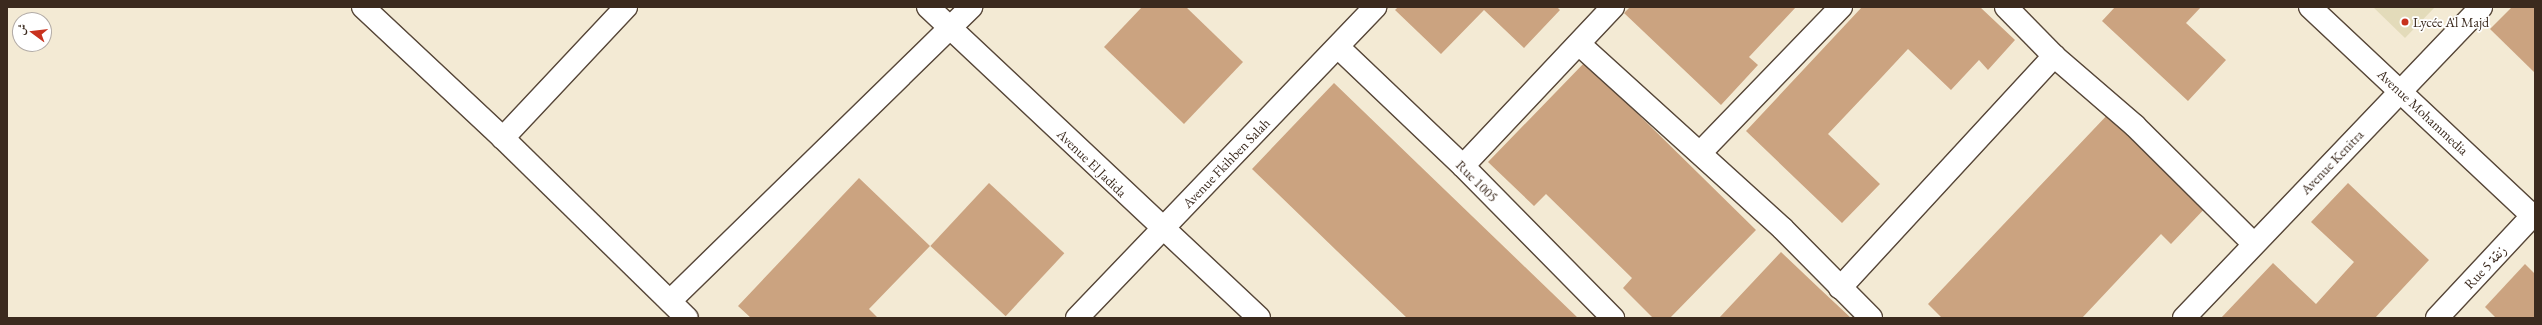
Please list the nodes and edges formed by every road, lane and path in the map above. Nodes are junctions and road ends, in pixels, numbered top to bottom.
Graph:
1 (363, 7) edge
2 (626, 7) edge
3 (928, 7) edge
4 (971, 7) edge
5 (1375, 7) edge
6 (1613, 7) edge
7 (1841, 7) edge
8 (2006, 7) edge
9 (2310, 7) edge
10 (2481, 7) edge
11 (951, 29) junction
12 (1579, 44) junction
13 (1338, 47) junction
14 (2054, 56) junction
15 (2400, 91) junction
16 (503, 138) junction
17 (1700, 153) junction
18 (1463, 166) junction
19 (2534, 215) edge
20 (1162, 230) junction
21 (2253, 243) junction
22 (1840, 288) junction
23 (670, 301) junction
24 (687, 318) edge
25 (1077, 318) edge
26 (1259, 318) edge
27 (1613, 318) edge
28 (1871, 318) edge
29 (2184, 318) edge
30 (2437, 318) edge

1 - 16 street
2 - 16 street
3 - 11 street, Avenue El Jadida
4 - 11 street
5 - 13 street, Avenue Fkihben Salah
6 - 12 street
7 - 17 street
8 - 14 street
9 - 15 street, Avenue Mohammedia
10 - 15 street, Avenue Kenitra
11 - 20 street, Avenue El Jadida
11 - 23 street
12 - 17 street
12 - 18 street
13 - 18 street, Rue 1005
13 - 20 street, Avenue Fkihben Salah
14 - 21 street
14 - 22 street
15 - 19 street, Avenue Mohammedia
15 - 21 street, Avenue Kenitra
16 - 23 street
17 - 22 street
18 - 27 street, Rue 1005
19 - 30 street, Rue 5 زنقة
20 - 25 street, Avenue Fkihben Salah
20 - 26 street, Avenue El Jadida
21 - 29 street, Avenue Kenitra
22 - 28 street
23 - 24 street

